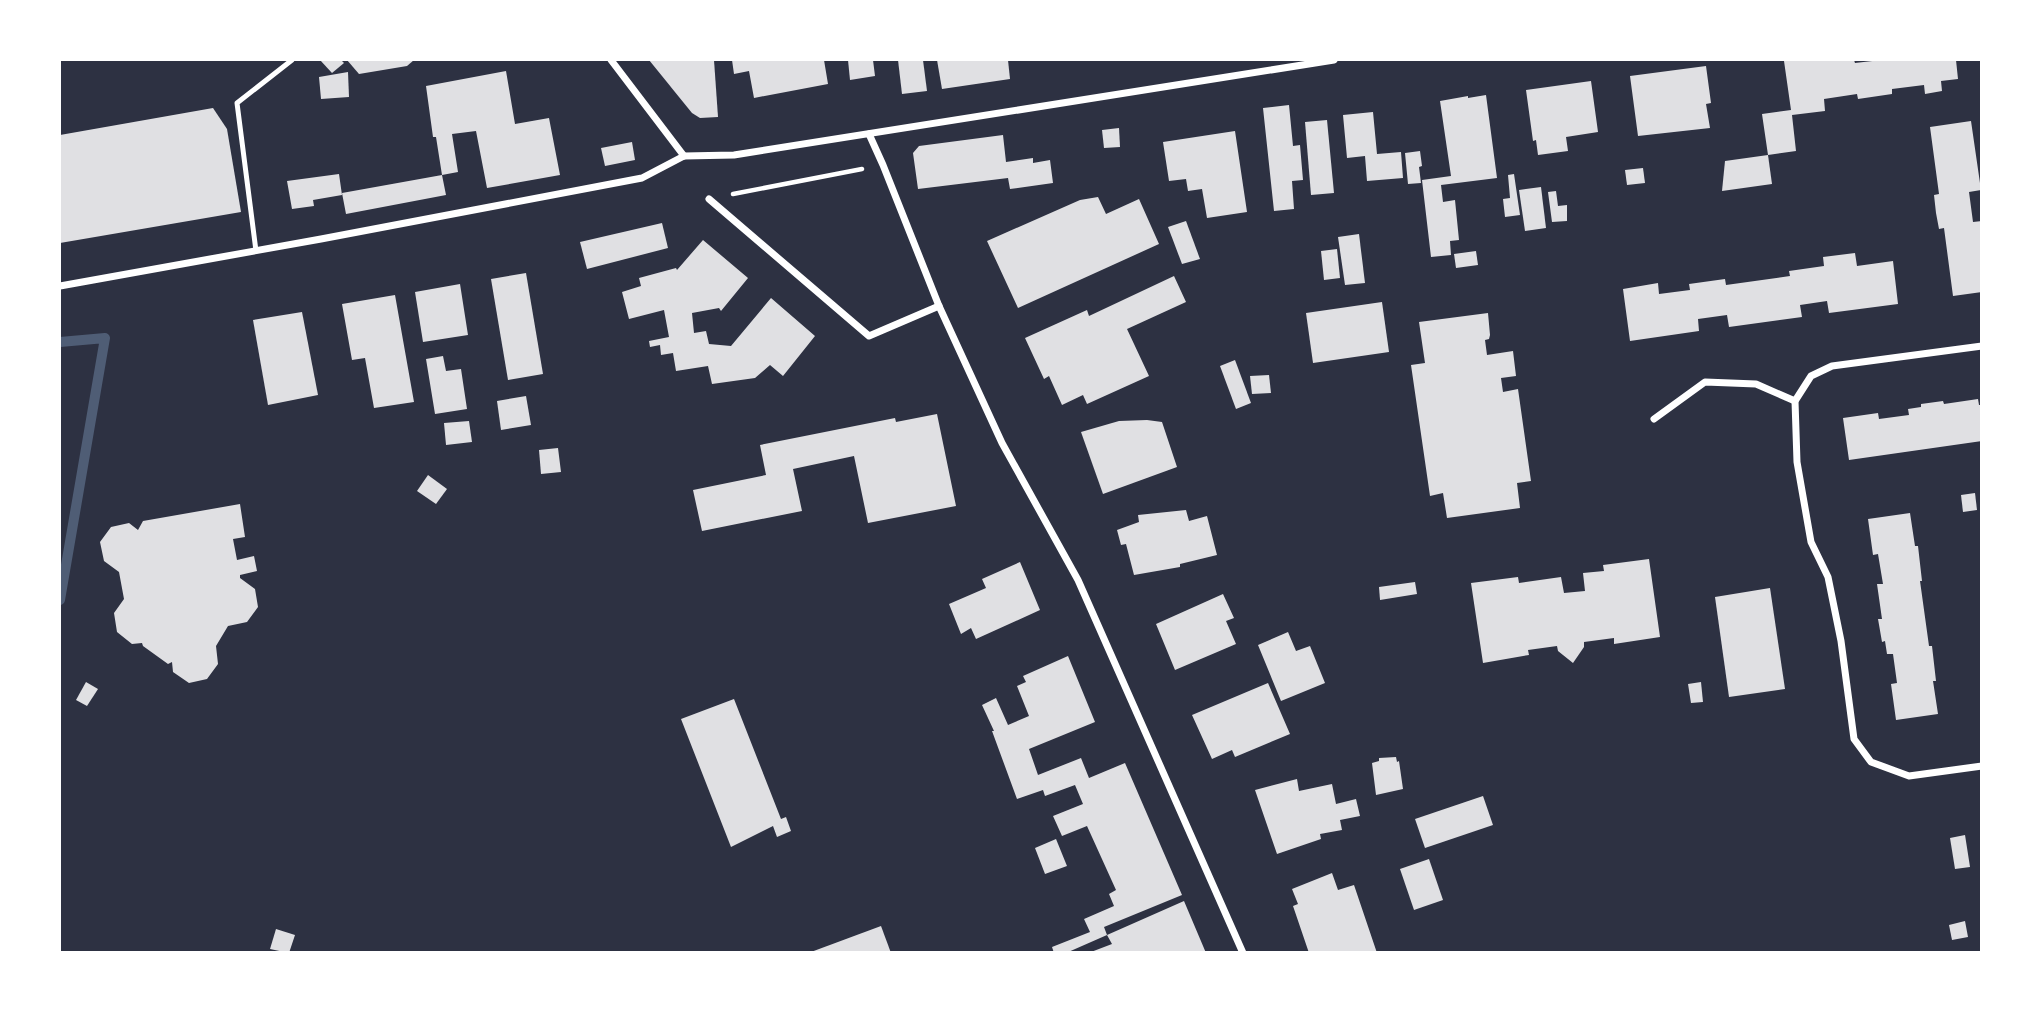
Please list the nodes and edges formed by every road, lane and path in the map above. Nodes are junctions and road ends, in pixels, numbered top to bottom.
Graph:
1 (292, 60) edge
2 (611, 60) edge
3 (1334, 60) edge
4 (869, 134) junction
5 (684, 156) junction
6 (883, 165) junction
7 (709, 199) joint
8 (256, 251) junction
9 (60, 286) edge
10 (939, 306) junction
11 (1982, 346) edge
12 (1795, 401) junction
13 (1654, 419) dead end
14 (1982, 766) edge
15 (1243, 953) edge

1 - 8 lane
2 - 5 street
3 - 4 street
4 - 5 street
4 - 6 street
5 - 8 street
6 - 7 path
6 - 10 street
7 - 10 street
8 - 9 street
10 - 15 street
11 - 12 street
12 - 13 street
12 - 14 street

